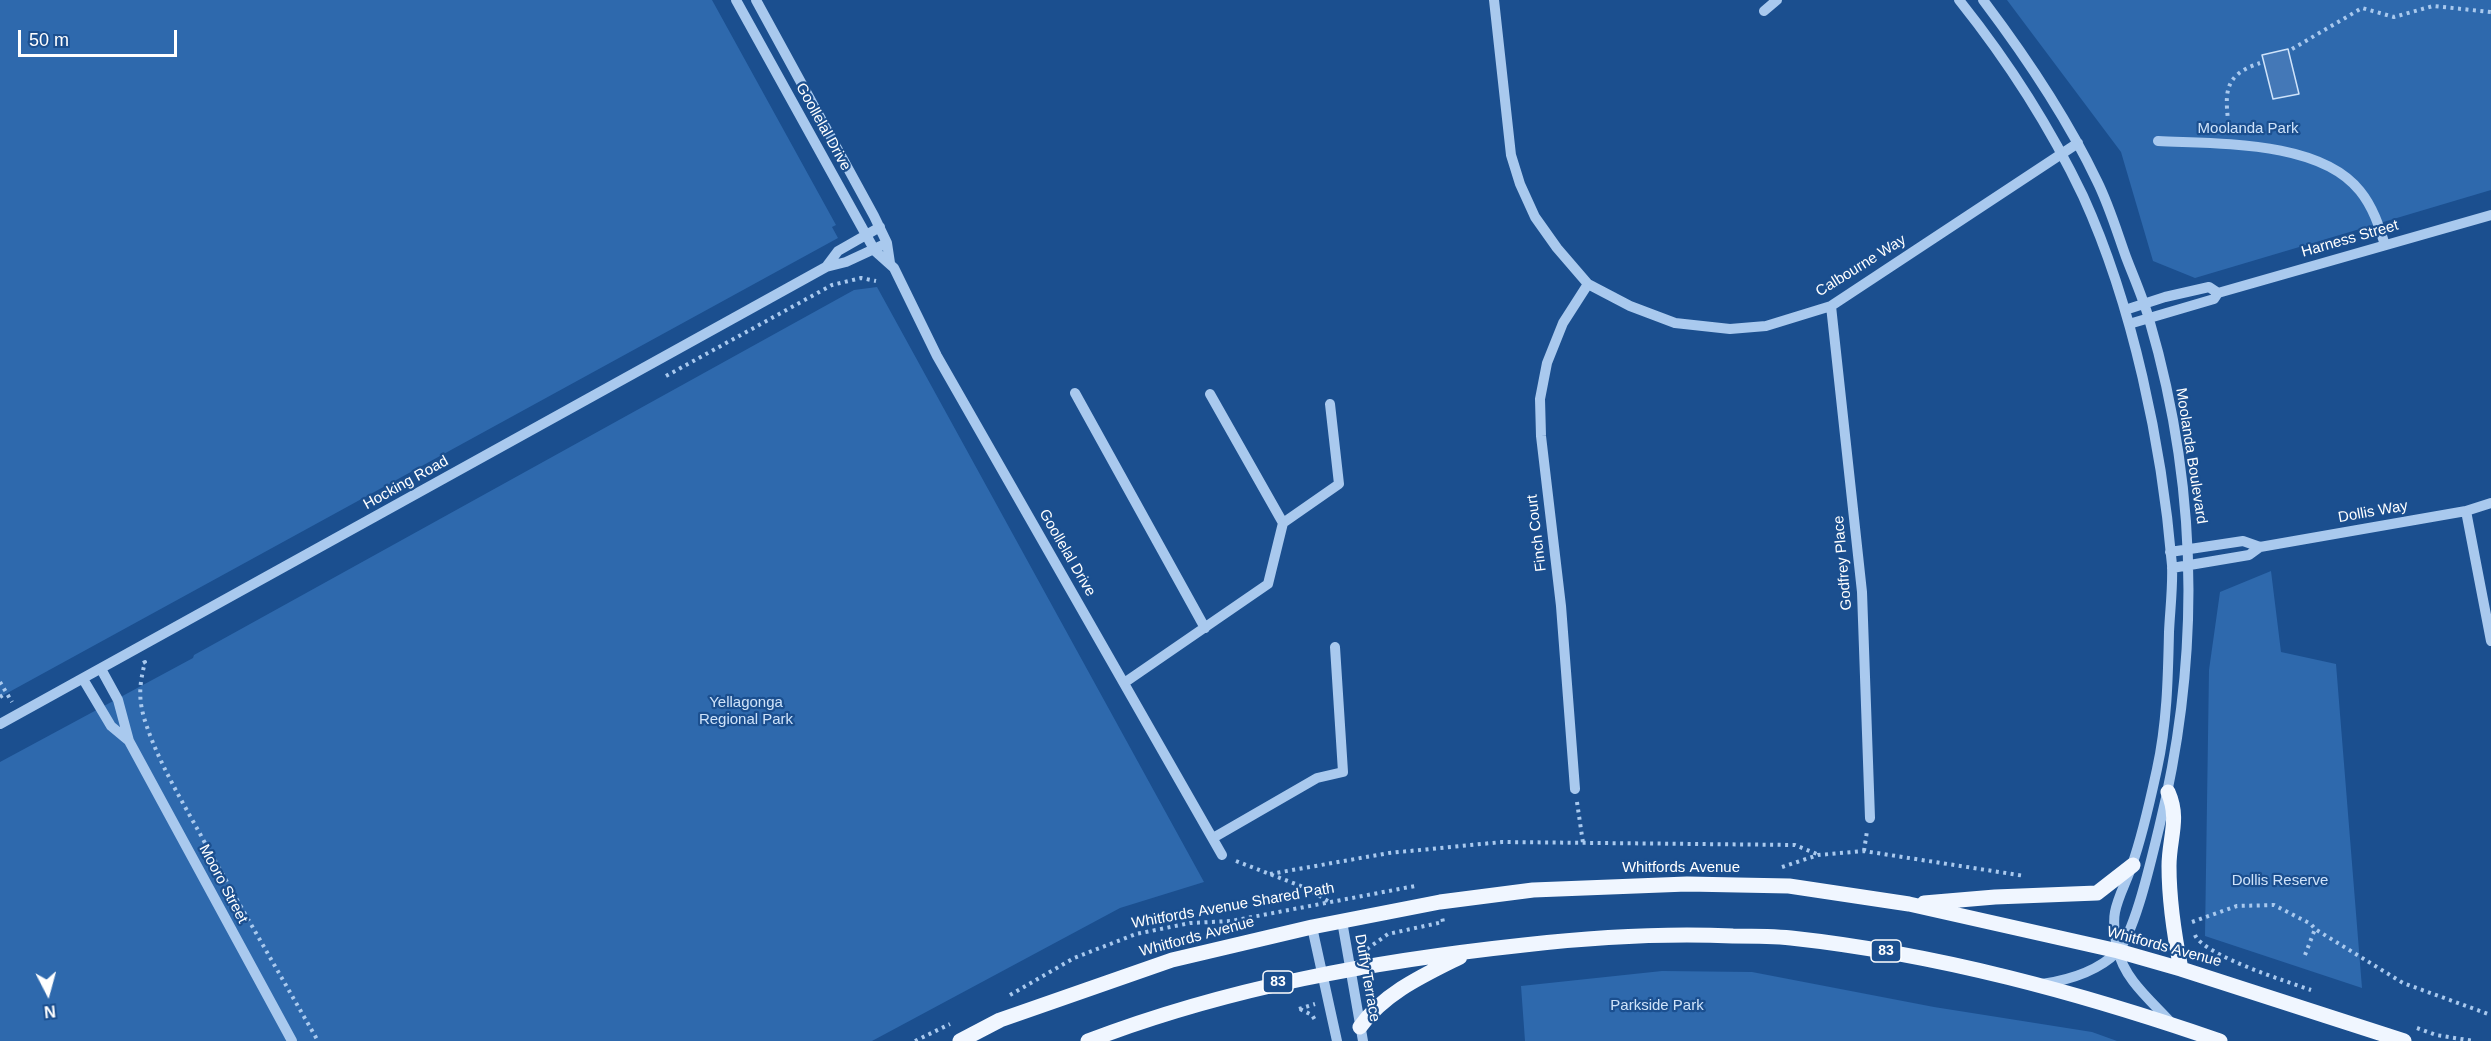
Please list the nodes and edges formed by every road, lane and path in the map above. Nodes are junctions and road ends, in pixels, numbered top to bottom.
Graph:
1 (736, 0) edge
2 (756, 0) edge
3 (1494, 0) edge
4 (1777, 0) edge
5 (1959, 0) edge
6 (1983, 0) edge
7 (1764, 11) dead end
8 (2491, 12) edge
9 (2292, 50) dead end
10 (2260, 63) dead end
11 (2158, 141) dead end
12 (2078, 143) junction
13 (2231, 144) junction
14 (2061, 153) junction
15 (2491, 215) edge
16 (880, 227) junction
17 (865, 235) junction
18 (887, 243) junction
19 (2385, 245) junction
20 (874, 250) junction
21 (890, 263) junction
22 (826, 267) junction
23 (1588, 284) junction
24 (2218, 293) junction
25 (2144, 303) junction
26 (1831, 306) junction
27 (2125, 310) junction
28 (2149, 318) junction
29 (2129, 324) junction
30 (1075, 393) dead end
31 (1210, 394) dead end
32 (1330, 404) dead end
33 (2491, 503) edge
34 (2466, 511) junction
35 (1283, 523) junction
36 (2260, 547) junction
37 (2189, 550) junction
38 (2170, 552) junction
39 (2190, 566) junction
40 (2172, 568) junction
41 (1205, 628) junction
42 (2491, 641) edge
43 (1335, 647) dead end
44 (101, 669) junction
45 (83, 679) junction
46 (0, 682) edge
47 (1124, 684) junction
48 (6, 693) junction
49 (0, 697) edge
50 (20, 713) junction
51 (0, 724) edge
52 (129, 741) junction
53 (1575, 789) joint
54 (2168, 792) junction
55 (1870, 818) dead end
56 (1212, 838) junction
57 (1583, 843) junction
58 (1222, 855) joint
59 (1818, 855) dead end
60 (2133, 865) junction
61 (1270, 874) junction
62 (1424, 885) dead end
63 (1329, 901) junction
64 (1909, 904) junction
65 (1342, 921) junction
66 (2192, 922) dead end
67 (1312, 927) junction
68 (2315, 929) junction
69 (1474, 950) junction
70 (2118, 951) junction
71 (2306, 955) dead end
72 (1350, 967) junction
73 (2181, 969) junction
74 (1321, 973) junction
75 (2040, 985) junction
76 (1004, 998) dead end
77 (1299, 1009) dead end
78 (2491, 1015) edge
79 (955, 1022) dead end
80 (1317, 1023) dead end
81 (2173, 1025) junction
82 (1362, 1034) edge
83 (292, 1041) edge
84 (915, 1041) edge
85 (960, 1041) edge
86 (1088, 1041) edge
87 (1337, 1041) edge
88 (2220, 1041) edge
89 (2404, 1041) edge

1 - 17 street, Goollelal Drive
2 - 16 street, Goollelal Drive
3 - 23 street, Calbourne Way
4 - 7 street
5 - 14 street
6 - 12 street, Moolanda Boulevard
8 - 9 path
10 - 13 path
11 - 13 street
12 - 14 street, Calbourne Way
12 - 25 street, Moolanda Boulevard
13 - 19 street
14 - 26 street, Calbourne Way
14 - 27 street
15 - 19 street, Harness Street
16 - 17 street, Hocking Road
16 - 18 street, Goollelal Drive
17 - 20 street, Goollelal Drive
17 - 22 street, Hocking Road
18 - 20 street, Hocking Road
18 - 21 street, Goollelal Drive
19 - 24 street, Harness Street
20 - 21 street, Goollelal Drive
20 - 22 street, Hocking Road
21 - 47 street, Goollelal Drive
22 - 44 street, Hocking Road
23 - 26 street, Calbourne Way
23 - 53 street, Finch Court
24 - 25 street, Harness Street
24 - 28 street, Harness Street
25 - 27 street, Harness Street
25 - 28 street, Moolanda Boulevard
26 - 55 street, Godfrey Place
27 - 29 street
28 - 29 street, Harness Street
28 - 37 street, Moolanda Boulevard
29 - 38 street
30 - 41 street
31 - 35 street
32 - 35 street
33 - 34 street, Dollis Way
34 - 36 street, Dollis Way
34 - 42 street
35 - 41 street
36 - 37 street, Dollis Way
36 - 39 street, Dollis Way
37 - 38 street, Dollis Way
37 - 39 street, Moolanda Boulevard
38 - 40 street
39 - 40 street, Dollis Way
39 - 54 street, Moolanda Boulevard
40 - 60 street
41 - 47 street
43 - 56 street
44 - 45 street, Hocking Road
44 - 52 street, Mooro Street
45 - 50 street, Hocking Road
45 - 52 street, Mooro Street
46 - 48 path
47 - 56 street, Goollelal Drive
48 - 49 path
48 - 50 path
50 - 51 street, Hocking Road
52 - 83 street, Mooro Street
53 - 57 path
54 - 70 street, Moolanda Boulevard
54 - 73 main road
56 - 58 street, Goollelal Drive
57 - 59 path
57 - 61 path
58 - 61 path
60 - 64 main road
60 - 70 street
61 - 63 path
62 - 63 path, Whitfords Avenue Shared Path
63 - 76 path, Whitfords Avenue Shared Path
64 - 65 main road, Whitfords Avenue
64 - 70 main road, Whitfords Avenue
65 - 67 main road, Whitfords Avenue
65 - 72 street, Duffy Terrace
66 - 68 path
67 - 74 street
67 - 85 main road, Whitfords Avenue
68 - 71 path
68 - 78 path
69 - 72 main road, 83
69 - 75 main road, 83
69 - 82 main road
70 - 73 main road, Whitfords Avenue
70 - 75 street
70 - 81 street
72 - 74 main road, 83
72 - 82 street, Duffy Terrace
73 - 89 main road, Whitfords Avenue
74 - 86 main road, 83
74 - 87 street
75 - 81 main road, 83
77 - 80 path
79 - 84 path
81 - 88 main road, 83

